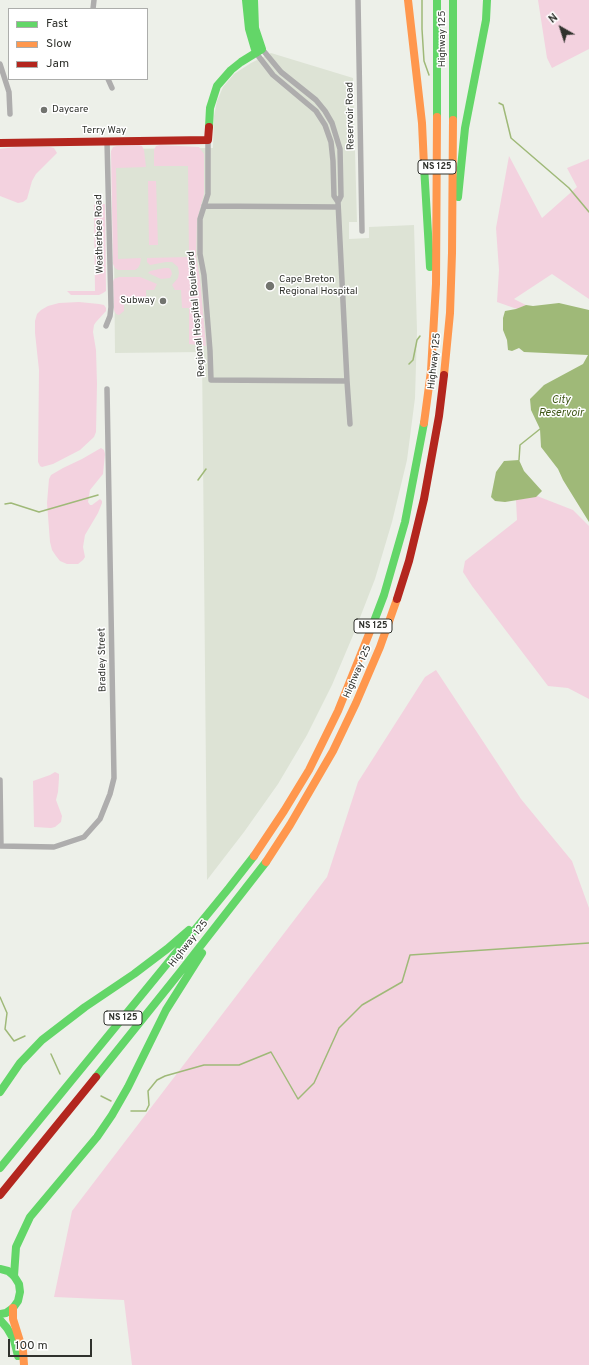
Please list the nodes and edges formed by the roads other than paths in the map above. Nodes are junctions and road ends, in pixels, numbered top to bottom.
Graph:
1 (246, 0) edge
2 (254, 0) edge
3 (358, 0) edge
4 (408, 0) edge
5 (437, 0) edge
6 (453, 0) edge
7 (487, 0) edge
8 (259, 51) junction
9 (0, 64) edge
10 (108, 80) edge
11 (112, 88) dead end
12 (10, 114) dead end
13 (208, 140) junction
14 (107, 141) junction
15 (0, 143) edge
16 (338, 205) junction
17 (204, 206) junction
18 (362, 231) dead end
19 (452, 253) junction
20 (106, 326) dead end
21 (434, 333) junction
22 (347, 381) junction
23 (107, 389) dead end
24 (350, 424) dead end
25 (0, 780) edge
26 (1, 846) edge
27 (229, 888) junction
28 (236, 900) junction
29 (0, 1092) edge
30 (0, 1168) edge
31 (0, 1195) edge
32 (0, 1269) edge
33 (14, 1276) junction
34 (14, 1308) junction
35 (0, 1314) edge
36 (0, 1320) edge
37 (18, 1365) edge
38 (24, 1365) edge

1 - 8 main road
2 - 8 main road
3 - 18 street, Reservoir Road
4 - 21 main road
5 - 21 main road, Highway 125 / NS 125
6 - 19 main road, Highway 125 / NS 125
7 - 19 main road
8 - 13 main road
8 - 16 street
9 - 12 street
10 - 11 street
13 - 14 main road, Terry Way
13 - 17 street, Regional Hospital Boulevard
14 - 15 main road, Terry Way
14 - 20 street, Weatherbee Road
16 - 17 street
16 - 22 street
17 - 22 street, Regional Hospital Boulevard
19 - 28 main road, Highway 125 / NS 125
21 - 27 main road, Highway 125 / NS 125
22 - 24 street
23 - 26 street, Bradley Street
25 - 26 street
27 - 29 main road
27 - 30 main road, Highway 125 / NS 125
28 - 31 main road, Highway 125 / NS 125
28 - 33 main road
32 - 33 main road
33 - 34 main road
34 - 35 main road
34 - 38 main road
36 - 37 main road

